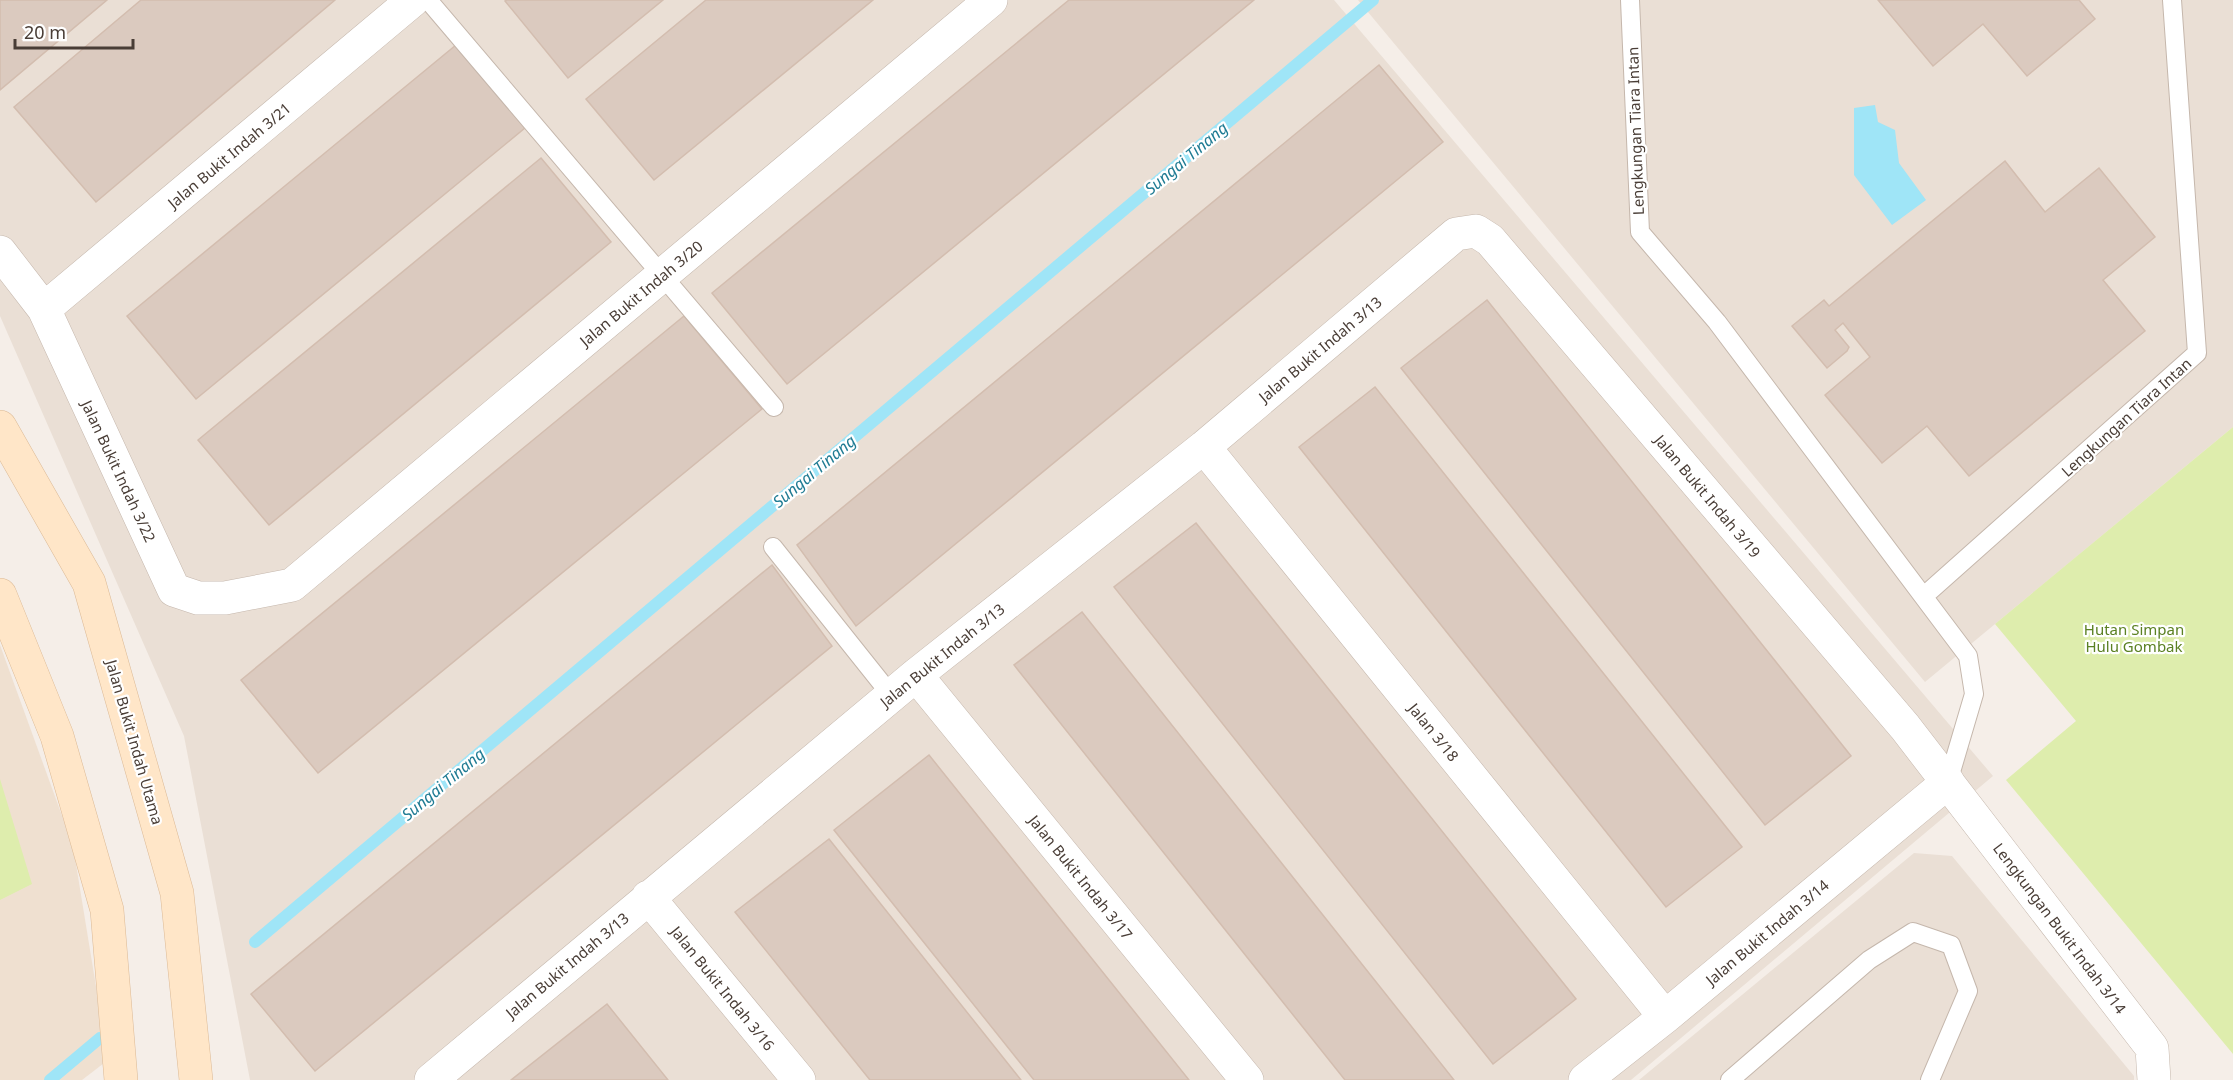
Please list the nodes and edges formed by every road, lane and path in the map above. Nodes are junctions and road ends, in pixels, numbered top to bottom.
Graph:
1 (413, 0) edge
2 (428, 0) edge
3 (991, 0) edge
4 (1630, 0) edge
5 (2172, 0) edge
6 (1456, 234) joint
7 (0, 252) edge
8 (662, 275) junction
9 (44, 309) junction
10 (774, 407) dead end
11 (0, 427) edge
12 (1204, 447) junction
13 (773, 547) dead end
14 (292, 585) joint
15 (0, 595) edge
16 (1924, 596) junction
17 (916, 675) junction
18 (891, 695) junction
19 (1948, 782) junction
20 (648, 897) junction
21 (1665, 1017) junction
22 (121, 1080) edge
23 (196, 1080) edge
24 (431, 1080) edge
25 (799, 1080) edge
26 (1247, 1080) edge
27 (1585, 1080) edge
28 (1730, 1080) edge
29 (1930, 1080) edge
30 (2154, 1080) edge

1 - 9 street, Jalan Bukit Indah 3/21
2 - 8 lane
3 - 8 street, Jalan Bukit Indah 3/20
4 - 16 lane, Lengkungan Tiara Intan
5 - 16 lane, Lengkungan Tiara Intan
6 - 12 street, Jalan Bukit Indah 3/13
6 - 19 street, Jalan Bukit Indah 3/19
7 - 9 street, Jalan Bukit Indah 3/22
8 - 10 lane
8 - 14 street, Jalan Bukit Indah 3/20
9 - 14 street, Jalan Bukit Indah 3/22
11 - 23 street, Jalan Bukit Indah Utama
12 - 17 street, Jalan Bukit Indah 3/13
12 - 21 street, Jalan 3/18
13 - 18 lane
15 - 22 street
16 - 19 lane, Lengkungan Tiara Intan
17 - 18 street, Jalan Bukit Indah 3/13
17 - 26 street, Jalan Bukit Indah 3/17
18 - 20 street, Jalan Bukit Indah 3/13
19 - 21 street, Jalan Bukit Indah 3/14
19 - 30 street, Lengkungan Bukit Indah 3/14
20 - 24 street, Jalan Bukit Indah 3/13
20 - 25 street, Jalan Bukit Indah 3/16
21 - 27 street, Jalan Bukit Indah 3/14
28 - 29 lane

